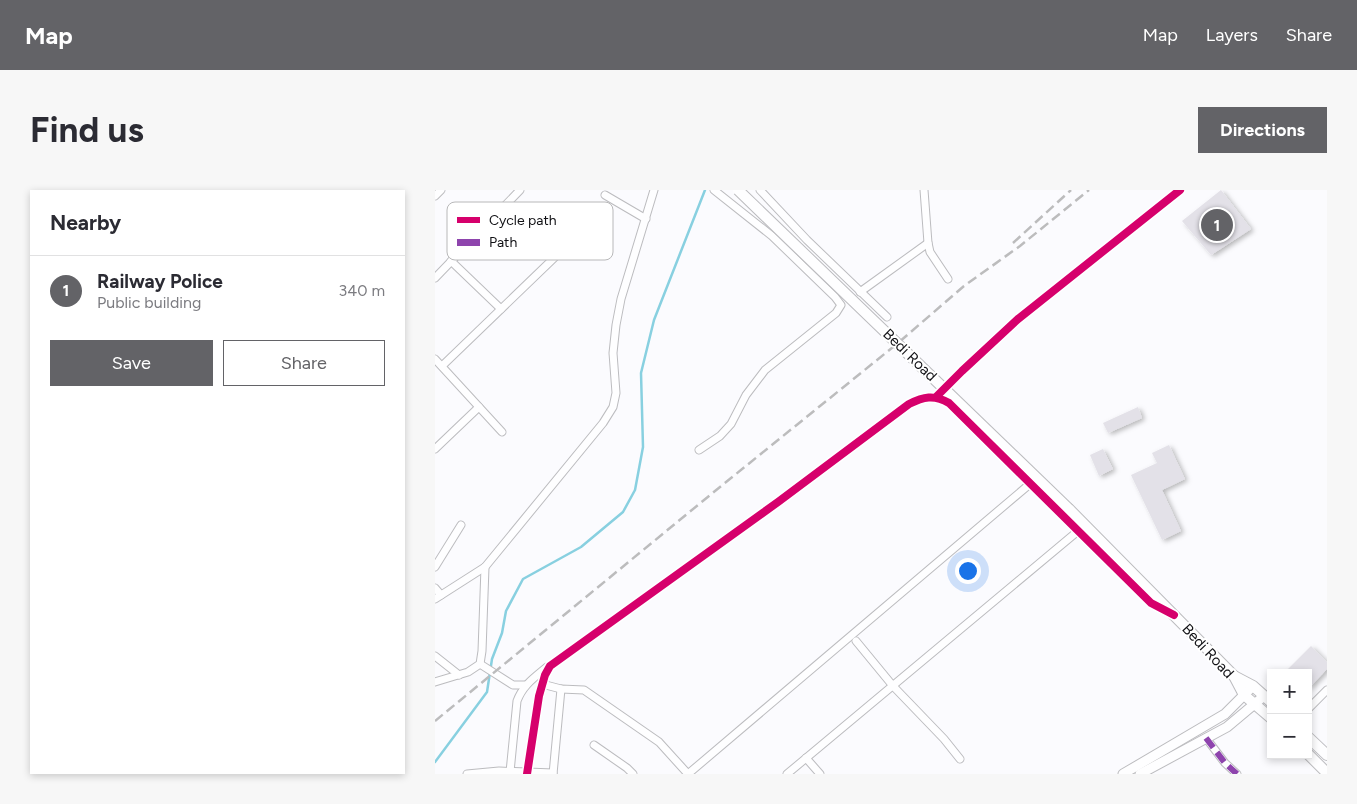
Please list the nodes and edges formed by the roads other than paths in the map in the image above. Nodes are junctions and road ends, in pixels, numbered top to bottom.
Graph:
1 (441, 190) edge
2 (520, 190) edge
3 (654, 190) edge
4 (738, 190) edge
5 (760, 190) edge
6 (924, 190) edge
7 (716, 191) edge
8 (605, 195) dead end
9 (435, 196) edge
10 (509, 202) edge
11 (646, 219) junction
12 (928, 242) junction
13 (553, 260) edge
14 (451, 261) joint
15 (435, 278) edge
16 (948, 279) dead end
17 (861, 292) junction
18 (501, 309) junction
19 (887, 317) dead end
20 (435, 359) edge
21 (442, 366) junction
22 (479, 407) junction
23 (502, 432) dead end
24 (435, 449) edge
25 (699, 450) dead end
26 (1031, 483) junction
27 (461, 525) dead end
28 (1078, 531) junction
29 (435, 567) edge
30 (485, 567) junction
31 (435, 588) edge
32 (438, 597) edge
33 (1174, 615) junction
34 (856, 641) dead end
35 (435, 656) edge
36 (480, 664) junction
37 (549, 666) junction
38 (459, 675) junction
39 (1234, 676) junction
40 (435, 682) edge
41 (542, 684) junction
42 (525, 685) junction
43 (893, 686) junction
44 (1253, 686) junction
45 (561, 689) junction
46 (1327, 690) edge
47 (1244, 696) junction
48 (1267, 699) edge
49 (1255, 704) junction
50 (1312, 706) edge
51 (1267, 714) edge
52 (1206, 738) junction
53 (1312, 741) edge
54 (594, 745) dead end
55 (1327, 755) edge
56 (806, 758) junction
57 (1312, 758) edge
58 (960, 759) dead end
59 (511, 772) junction
60 (527, 773) edge
61 (553, 773) edge
62 (1327, 773) edge
63 (467, 774) edge
64 (633, 774) edge
65 (688, 774) edge
66 (787, 774) edge
67 (820, 774) edge
68 (1123, 774) edge
69 (1140, 774) edge
70 (1237, 774) edge

1 - 9 street
2 - 10 street
3 - 11 street
4 - 33 main road, Bedi Road, bridge
5 - 17 street
6 - 12 street
7 - 25 street
8 - 11 street
11 - 30 street
12 - 16 street
12 - 17 street
13 - 18 street
14 - 15 street
14 - 18 street
17 - 19 street
18 - 21 street
20 - 21 street
21 - 22 street
22 - 23 street
22 - 24 street
26 - 28 street
26 - 37 street
26 - 65 street
27 - 29 street
28 - 33 street
28 - 43 street
30 - 32 street
30 - 36 street
31 - 32 street
33 - 39 main road, Bedi Road
34 - 43 street
35 - 38 street
36 - 38 street
36 - 42 street
37 - 41 street
37 - 42 street
38 - 40 street
39 - 44 main road, Bedi Road
39 - 47 main road, Bedi Road
41 - 45 street
41 - 60 street
42 - 59 street
43 - 56 street
43 - 58 street
44 - 47 street
44 - 48 main road, Bedi Road
45 - 61 street
45 - 65 street
46 - 50 street
47 - 49 main road
47 - 68 street
48 - 49 street
49 - 51 main road
49 - 52 street
52 - 69 street
52 - 70 street
53 - 55 main road
54 - 64 street
56 - 66 street
56 - 67 street
57 - 62 main road
59 - 60 street
59 - 63 street
60 - 61 street

